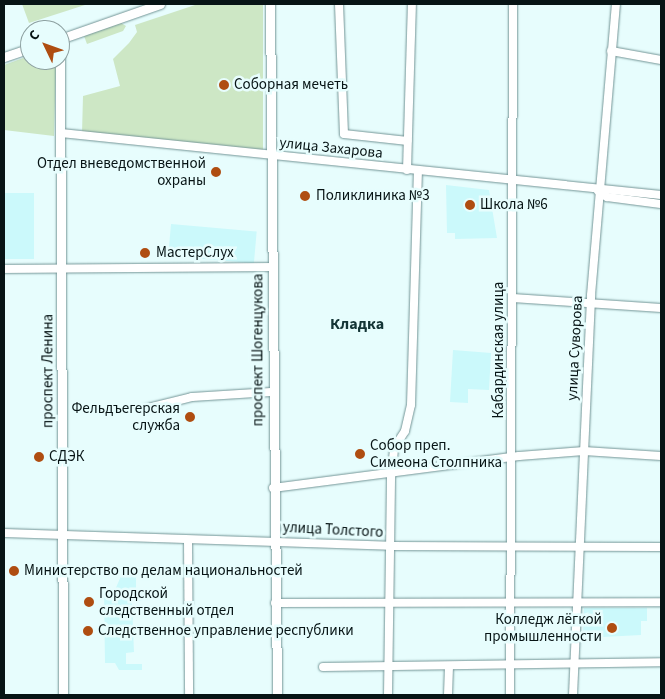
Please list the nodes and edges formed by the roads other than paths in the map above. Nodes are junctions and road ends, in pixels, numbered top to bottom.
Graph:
1 (160, 4) edge
2 (270, 4) edge
3 (339, 4) edge
4 (412, 4) edge
5 (513, 4) edge
6 (616, 4) edge
7 (70, 36) edge
8 (20, 51) edge
9 (611, 51) junction
10 (4, 57) edge
11 (661, 60) edge
12 (60, 70) edge
13 (61, 133) junction
14 (408, 141) junction
15 (271, 155) junction
16 (407, 170) junction
17 (418, 172) junction
18 (512, 182) junction
19 (598, 191) junction
20 (661, 195) edge
21 (661, 204) edge
22 (271, 267) junction
23 (62, 268) junction
24 (4, 269) edge
25 (513, 298) junction
26 (590, 303) junction
27 (661, 308) edge
28 (272, 392) junction
29 (144, 409) dead end
30 (584, 451) junction
31 (661, 456) edge
32 (513, 457) junction
33 (393, 472) junction
34 (273, 488) junction
35 (4, 532) edge
36 (62, 535) junction
37 (188, 540) junction
38 (274, 541) junction
39 (578, 545) junction
40 (390, 546) junction
41 (514, 546) junction
42 (661, 547) edge
43 (661, 602) edge
44 (275, 603) junction
45 (575, 603) junction
46 (390, 604) junction
47 (513, 604) junction
48 (661, 662) edge
49 (574, 663) junction
50 (511, 664) junction
51 (449, 666) junction
52 (323, 667) dead end
53 (389, 667) junction
54 (63, 695) edge
55 (189, 695) edge
56 (277, 695) edge
57 (388, 695) edge
58 (448, 695) edge
59 (510, 695) edge
60 (573, 695) edge

1 - 7 main road
2 - 15 main road, проспект Шогенцукова
3 - 14 street
4 - 14 street
5 - 18 street, Кабардинская улица
6 - 9 street, улица Суворова
8 - 10 main road
9 - 11 street
9 - 19 street, улица Суворова
12 - 13 main road, проспект Ленина
13 - 15 street, улица Захарова
13 - 23 main road, проспект Ленина
14 - 16 street
15 - 16 street, улица Захарова
15 - 22 main road, проспект Шогенцукова
16 - 17 street, улица Захарова
17 - 18 street, улица Захарова
17 - 33 street
18 - 19 street, улица Захарова
18 - 25 street, Кабардинская улица
19 - 20 street, улица Захарова
19 - 21 street, улица Захарова
19 - 26 street, улица Суворова
22 - 23 street
22 - 28 main road, проспект Шогенцукова
23 - 24 street
23 - 36 main road, проспект Ленина
25 - 26 street
25 - 32 street, Кабардинская улица
26 - 27 street
26 - 30 street, улица Суворова
28 - 29 street
28 - 34 main road, проспект Шогенцукова
30 - 31 street
30 - 32 street
30 - 39 street, улица Суворова
32 - 33 street
32 - 41 street, Кабардинская улица
33 - 34 street
33 - 40 street
34 - 38 main road, проспект Шогенцукова
35 - 36 street, улица Толстого
36 - 37 street, улица Толстого
36 - 54 main road, проспект Ленина
37 - 38 street, улица Толстого
37 - 55 street
38 - 40 street, улица Толстого
38 - 44 main road, проспект Шогенцукова
39 - 41 street, улица Толстого
39 - 42 street, улица Толстого
39 - 45 street, улица Суворова
40 - 41 street, улица Толстого
40 - 46 street
41 - 47 street, Кабардинская улица
43 - 45 street
44 - 46 street
44 - 56 main road, проспект Шогенцукова
45 - 47 street
45 - 49 street, улица Суворова
46 - 47 street
46 - 53 street
47 - 50 street, Кабардинская улица
48 - 49 street
49 - 50 street
49 - 60 street, улица Суворова
50 - 51 street
50 - 59 street, Кабардинская улица
51 - 53 street
51 - 58 street
52 - 53 street
53 - 57 street

